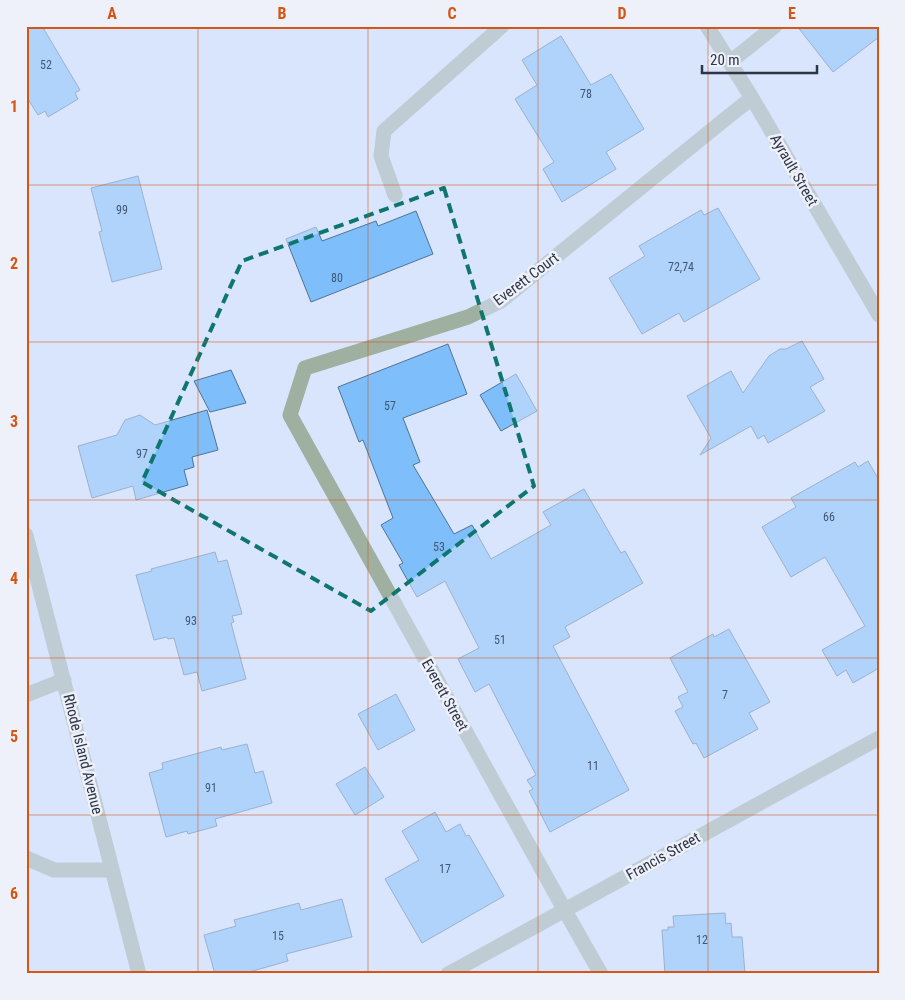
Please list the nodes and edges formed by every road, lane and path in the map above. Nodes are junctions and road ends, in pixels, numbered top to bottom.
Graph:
1 (502, 26) edge
2 (707, 26) edge
3 (775, 26) edge
4 (730, 62) junction
5 (752, 98) junction
6 (396, 195) dead end
7 (879, 315) edge
8 (290, 415) joint
9 (26, 535) edge
10 (64, 680) junction
11 (26, 695) edge
12 (879, 738) edge
13 (26, 858) edge
14 (112, 870) junction
15 (564, 909) junction
16 (139, 974) edge
17 (448, 974) edge
18 (601, 974) edge

1 - 6 street
2 - 4 street, Ayrault Street
3 - 4 street
4 - 5 street, Ayrault Street
5 - 7 street, Ayrault Street
5 - 8 street, Everett Court
8 - 15 street, Everett Street
9 - 10 street, Rhode Island Avenue
10 - 11 street
10 - 14 street, Rhode Island Avenue
12 - 15 street, Francis Street
13 - 14 street
14 - 16 street, Rhode Island Avenue
15 - 17 street, Francis Street
15 - 18 street, Everett Street

